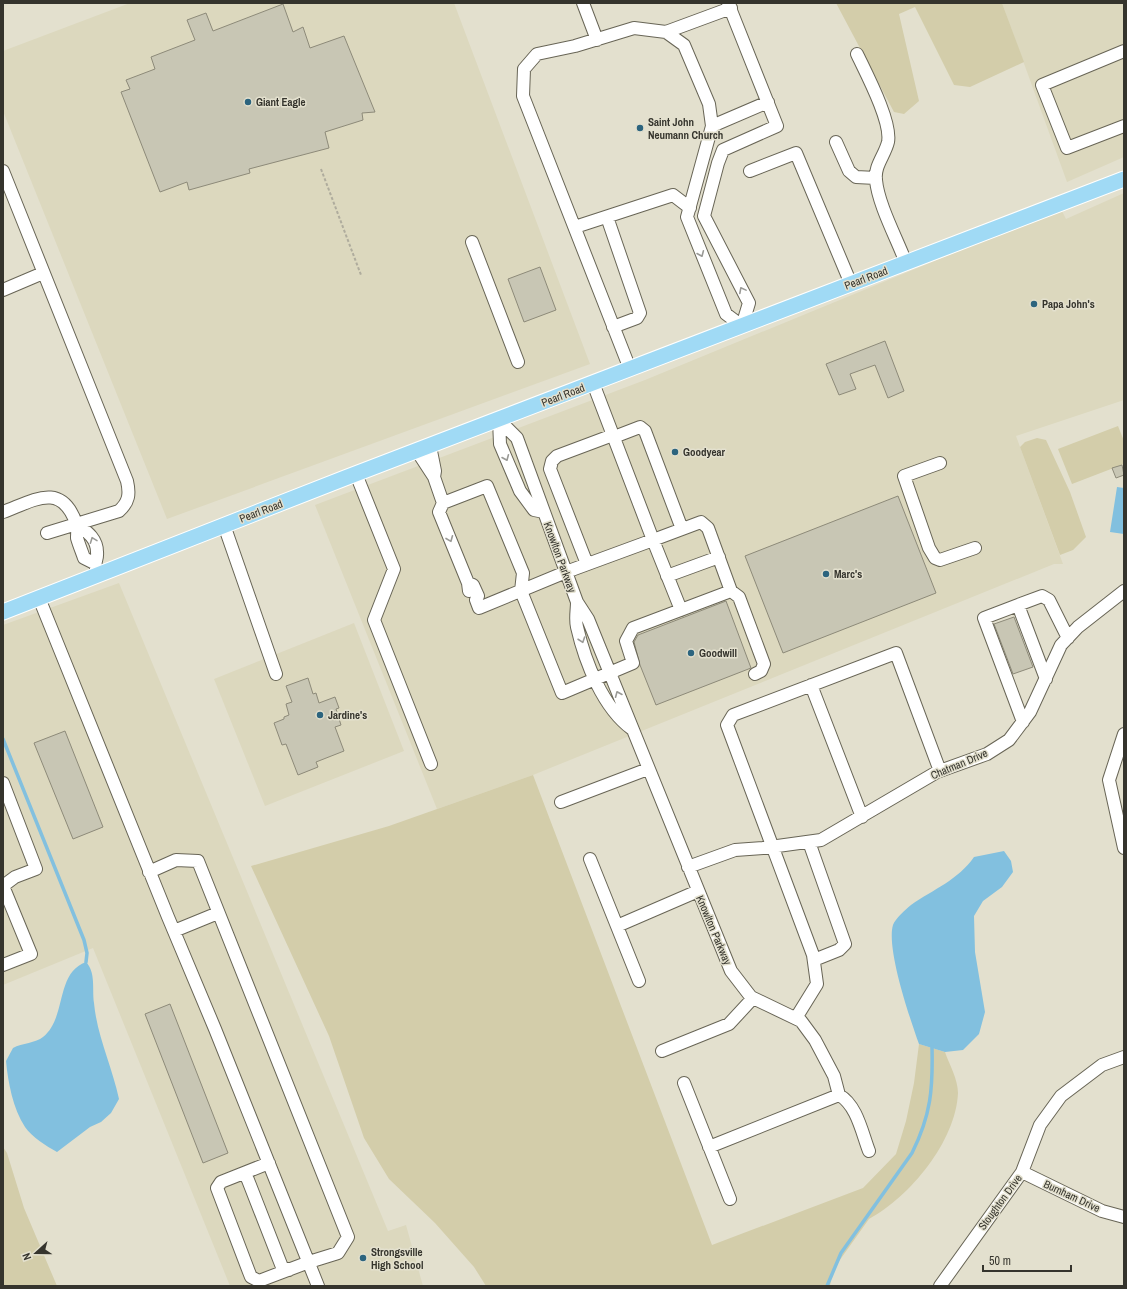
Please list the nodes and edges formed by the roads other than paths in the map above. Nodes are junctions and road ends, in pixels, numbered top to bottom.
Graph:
1 (583, 3) edge
2 (730, 6) edge
3 (666, 32) junction
4 (597, 40) junction
5 (1124, 51) edge
6 (856, 54) dead end
7 (768, 102) junction
8 (712, 126) junction
9 (1124, 126) edge
10 (836, 142) dead end
11 (3, 171) edge
12 (750, 171) dead end
13 (876, 178) junction
14 (1124, 179) edge
15 (689, 213) junction
16 (704, 216) junction
17 (606, 217) junction
18 (574, 226) junction
19 (472, 242) dead end
20 (906, 263) junction
21 (43, 273) junction
22 (851, 284) junction
23 (3, 290) edge
24 (742, 326) junction
25 (613, 327) junction
26 (518, 362) dead end
27 (630, 369) junction
28 (593, 383) junction
29 (499, 420) junction
30 (613, 436) junction
31 (423, 449) junction
32 (940, 463) dead end
33 (356, 474) junction
34 (443, 503) junction
35 (3, 512) edge
36 (544, 512) junction
37 (76, 524) junction
38 (224, 525) junction
39 (682, 529) junction
40 (47, 533) dead end
41 (653, 540) junction
42 (975, 548) dead end
43 (719, 557) junction
44 (587, 564) junction
45 (96, 569) junction
46 (566, 572) junction
47 (667, 576) junction
48 (521, 591) junction
49 (731, 591) junction
50 (1124, 591) edge
51 (39, 598) junction
52 (577, 602) junction
53 (1018, 605) junction
54 (681, 610) junction
55 (3, 612) edge
56 (1068, 638) junction
57 (609, 673) junction
58 (276, 674) dead end
59 (755, 674) dead end
60 (595, 679) junction
61 (1046, 679) junction
62 (811, 685) junction
63 (1023, 722) junction
64 (633, 730) junction
65 (1124, 734) edge
66 (431, 764) dead end
67 (648, 769) junction
68 (940, 771) junction
69 (3, 783) edge
70 (562, 802) dead end
71 (862, 817) junction
72 (809, 842) junction
73 (773, 847) junction
74 (1124, 848) edge
75 (590, 859) dead end
76 (688, 867) junction
77 (149, 872) junction
78 (3, 886) edge
79 (698, 891) junction
80 (218, 913) junction
81 (617, 926) junction
82 (174, 931) junction
83 (814, 960) junction
84 (3, 965) edge
85 (639, 981) dead end
86 (754, 998) junction
87 (796, 1018) junction
88 (662, 1051) dead end
89 (1124, 1057) edge
90 (684, 1083) dead end
91 (839, 1095) junction
92 (709, 1147) junction
93 (869, 1151) dead end
94 (269, 1163) junction
95 (249, 1171) junction
96 (1022, 1172) junction
97 (730, 1199) dead end
98 (1124, 1217) edge
99 (309, 1262) junction
100 (289, 1270) junction
101 (318, 1286) edge
102 (940, 1286) edge

1 - 4 street
2 - 3 street
2 - 7 street
3 - 4 street
3 - 8 street
4 - 18 street
5 - 9 street
6 - 13 street
7 - 8 street
7 - 16 street
8 - 15 street
10 - 13 street
11 - 21 street
12 - 22 street
13 - 20 street
14 - 20 main road, Pearl Road
15 - 16 street
15 - 17 street
15 -> 24 street
24 -> 16 street
17 - 18 street
17 - 25 street
18 - 25 street
19 - 26 street
20 - 22 main road, Pearl Road
21 - 23 street
21 - 37 street
22 - 24 main road, Pearl Road
24 - 27 main road, Pearl Road
25 - 27 street
27 - 28 main road, Pearl Road
28 - 29 main road, Pearl Road
28 - 30 street
29 - 31 main road, Pearl Road
29 - 36 street, Knowlton Parkway
29 -> 36 street, Knowlton Parkway
30 - 39 street
30 - 41 street
30 - 44 street
31 - 33 main road, Pearl Road
31 - 34 street
32 - 42 street
33 - 38 main road, Pearl Road
33 - 66 street
34 -> 48 street
34 - 48 street
35 - 37 street
36 - 46 street, Knowlton Parkway
37 - 40 street
37 - 45 street
38 - 45 main road, Pearl Road
38 - 58 street
39 - 41 street
39 - 43 street
41 - 44 street
41 - 47 street
43 - 47 street
43 - 49 street
44 - 46 street
45 - 51 main road, Pearl Road
46 - 48 street
46 - 52 street, Knowlton Parkway
47 - 54 street
48 - 60 street
49 - 54 street
49 - 59 street
50 - 56 street, Chatman Drive
51 - 55 main road, Pearl Road
51 - 77 street
52 - 57 street, Knowlton Parkway
52 -> 60 street, Knowlton Parkway
53 - 56 street
53 - 61 street
53 - 63 street
54 - 57 street
56 - 61 street, Chatman Drive
57 - 60 street
64 -> 57 street, Knowlton Parkway
60 - 64 street, Knowlton Parkway
61 - 63 street, Chatman Drive
62 - 68 street
62 - 71 street
62 - 73 street
63 - 68 street, Chatman Drive
64 - 67 street, Knowlton Parkway
65 - 74 street
67 - 70 street
67 - 76 street, Knowlton Parkway
68 - 71 street, Chatman Drive
69 - 78 street
71 - 72 street, Chatman Drive
72 - 73 street, Chatman Drive
72 - 83 street
73 - 76 street, Chatman Drive
73 - 83 street
75 - 81 street
76 - 79 street, Knowlton Parkway
77 - 80 street
77 - 82 street
78 - 84 street
79 - 81 street
79 - 86 street, Knowlton Parkway
80 - 82 street
80 - 99 street
81 - 85 street
82 - 94 street
83 - 87 street
86 - 87 street, Knowlton Parkway
86 - 88 street
87 - 91 street, Knowlton Parkway
89 - 96 street, Stoughton Drive
90 - 92 street
91 - 92 street
91 - 93 street
92 - 97 street
94 - 95 street
94 - 99 street
95 - 100 street
95 - 100 street
96 - 98 street, Burnham Drive
96 - 102 street, Stoughton Drive
99 - 100 street
99 - 101 street

